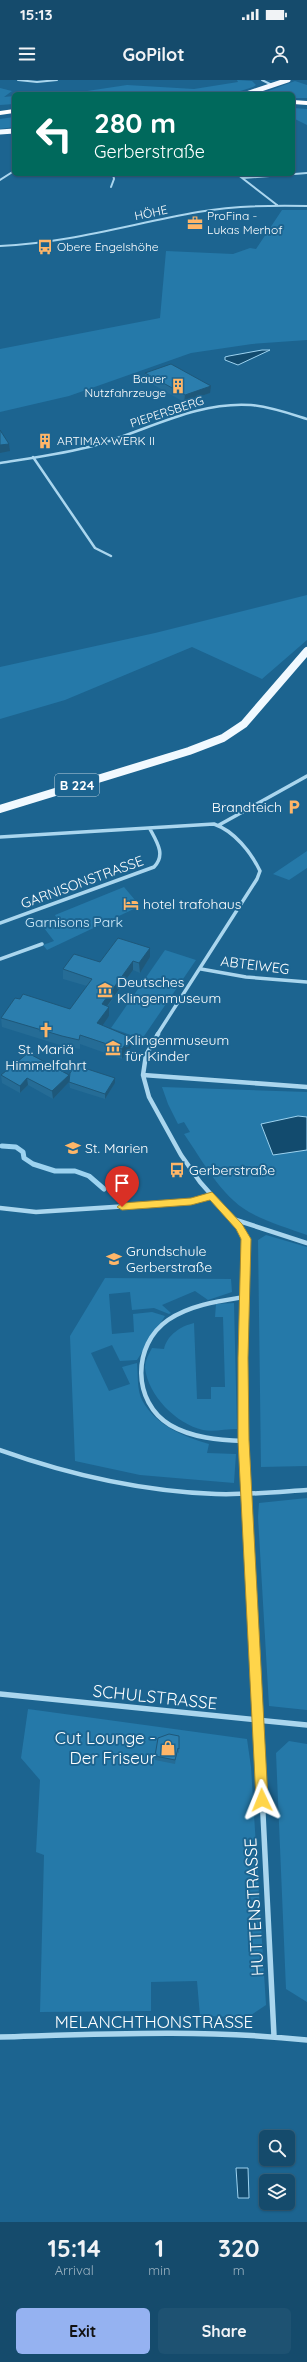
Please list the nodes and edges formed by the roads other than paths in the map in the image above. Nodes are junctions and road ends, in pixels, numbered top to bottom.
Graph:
1 (18, 80) edge
2 (57, 80) edge
3 (262, 80) edge
4 (288, 80) edge
5 (273, 85) junction
6 (252, 92) edge
7 (295, 102) edge
8 (307, 102) edge
9 (295, 105) edge
10 (307, 106) edge
11 (12, 108) edge
12 (0, 109) edge
13 (12, 112) edge
14 (0, 113) edge
15 (12, 130) edge
16 (0, 132) edge
17 (12, 172) edge
18 (307, 174) edge
19 (295, 175) edge
20 (113, 176) edge
21 (240, 176) edge
22 (275, 176) edge
23 (243, 178) junction
24 (0, 180) edge
25 (111, 187) dead end
26 (277, 205) junction
27 (307, 206) edge
28 (0, 246) edge
29 (307, 419) edge
30 (33, 457) junction
31 (0, 463) edge
32 (111, 556) dead end
33 (307, 651) edge
34 (307, 776) edge
35 (0, 809) edge
36 (219, 825) junction
37 (150, 829) junction
38 (0, 837) edge
39 (0, 923) edge
40 (42, 944) dead end
41 (0, 959) edge
42 (201, 970) junction
43 (307, 982) edge
44 (143, 1075) junction
45 (307, 1087) edge
46 (212, 1196) junction
47 (0, 1208) edge
48 (233, 1219) junction
49 (307, 1243) edge
50 (244, 1297) junction
51 (244, 1440) junction
52 (0, 1450) edge
53 (307, 1490) edge
54 (246, 1494) junction
55 (0, 1694) edge
56 (259, 1722) junction
57 (307, 1725) edge
58 (274, 2036) junction
59 (0, 2037) edge
60 (307, 2040) edge

1 - 2 street
3 - 5 street
4 - 5 main road
5 - 6 main road
7 - 8 highway
9 - 10 highway
11 - 12 highway
13 - 14 highway
15 - 16 main road
17 - 24 street
18 - 19 street
20 - 25 street
21 - 23 street
22 - 23 street
23 - 26 street
26 - 27 street, HÖHE
26 - 28 street, HÖHE
29 - 30 street, PIEPERSBERG
30 - 31 street, PIEPERSBERG
30 - 32 street
33 - 35 main road, B 224
34 - 36 street
36 - 37 street
36 - 42 street
37 - 38 street
37 - 39 street, GARNISONSTRASSE
40 - 41 street
42 - 43 street, ABTEIWEG
42 - 44 street
44 - 45 street
44 - 46 street
46 - 47 street
46 - 48 street, HUTTENSTRASSE
48 - 49 street
48 - 50 street, HUTTENSTRASSE
50 - 51 street, HUTTENSTRASSE
50 - 51 street
51 - 54 street, HUTTENSTRASSE
52 - 54 street
53 - 54 street
54 - 56 street, HUTTENSTRASSE
55 - 56 street, SCHULSTRASSE
56 - 57 street, SCHULSTRASSE
56 - 58 street, HUTTENSTRASSE
58 - 59 street, MELANCHTHONSTRASSE
58 - 60 street, MELANCHTHONSTRASSE

